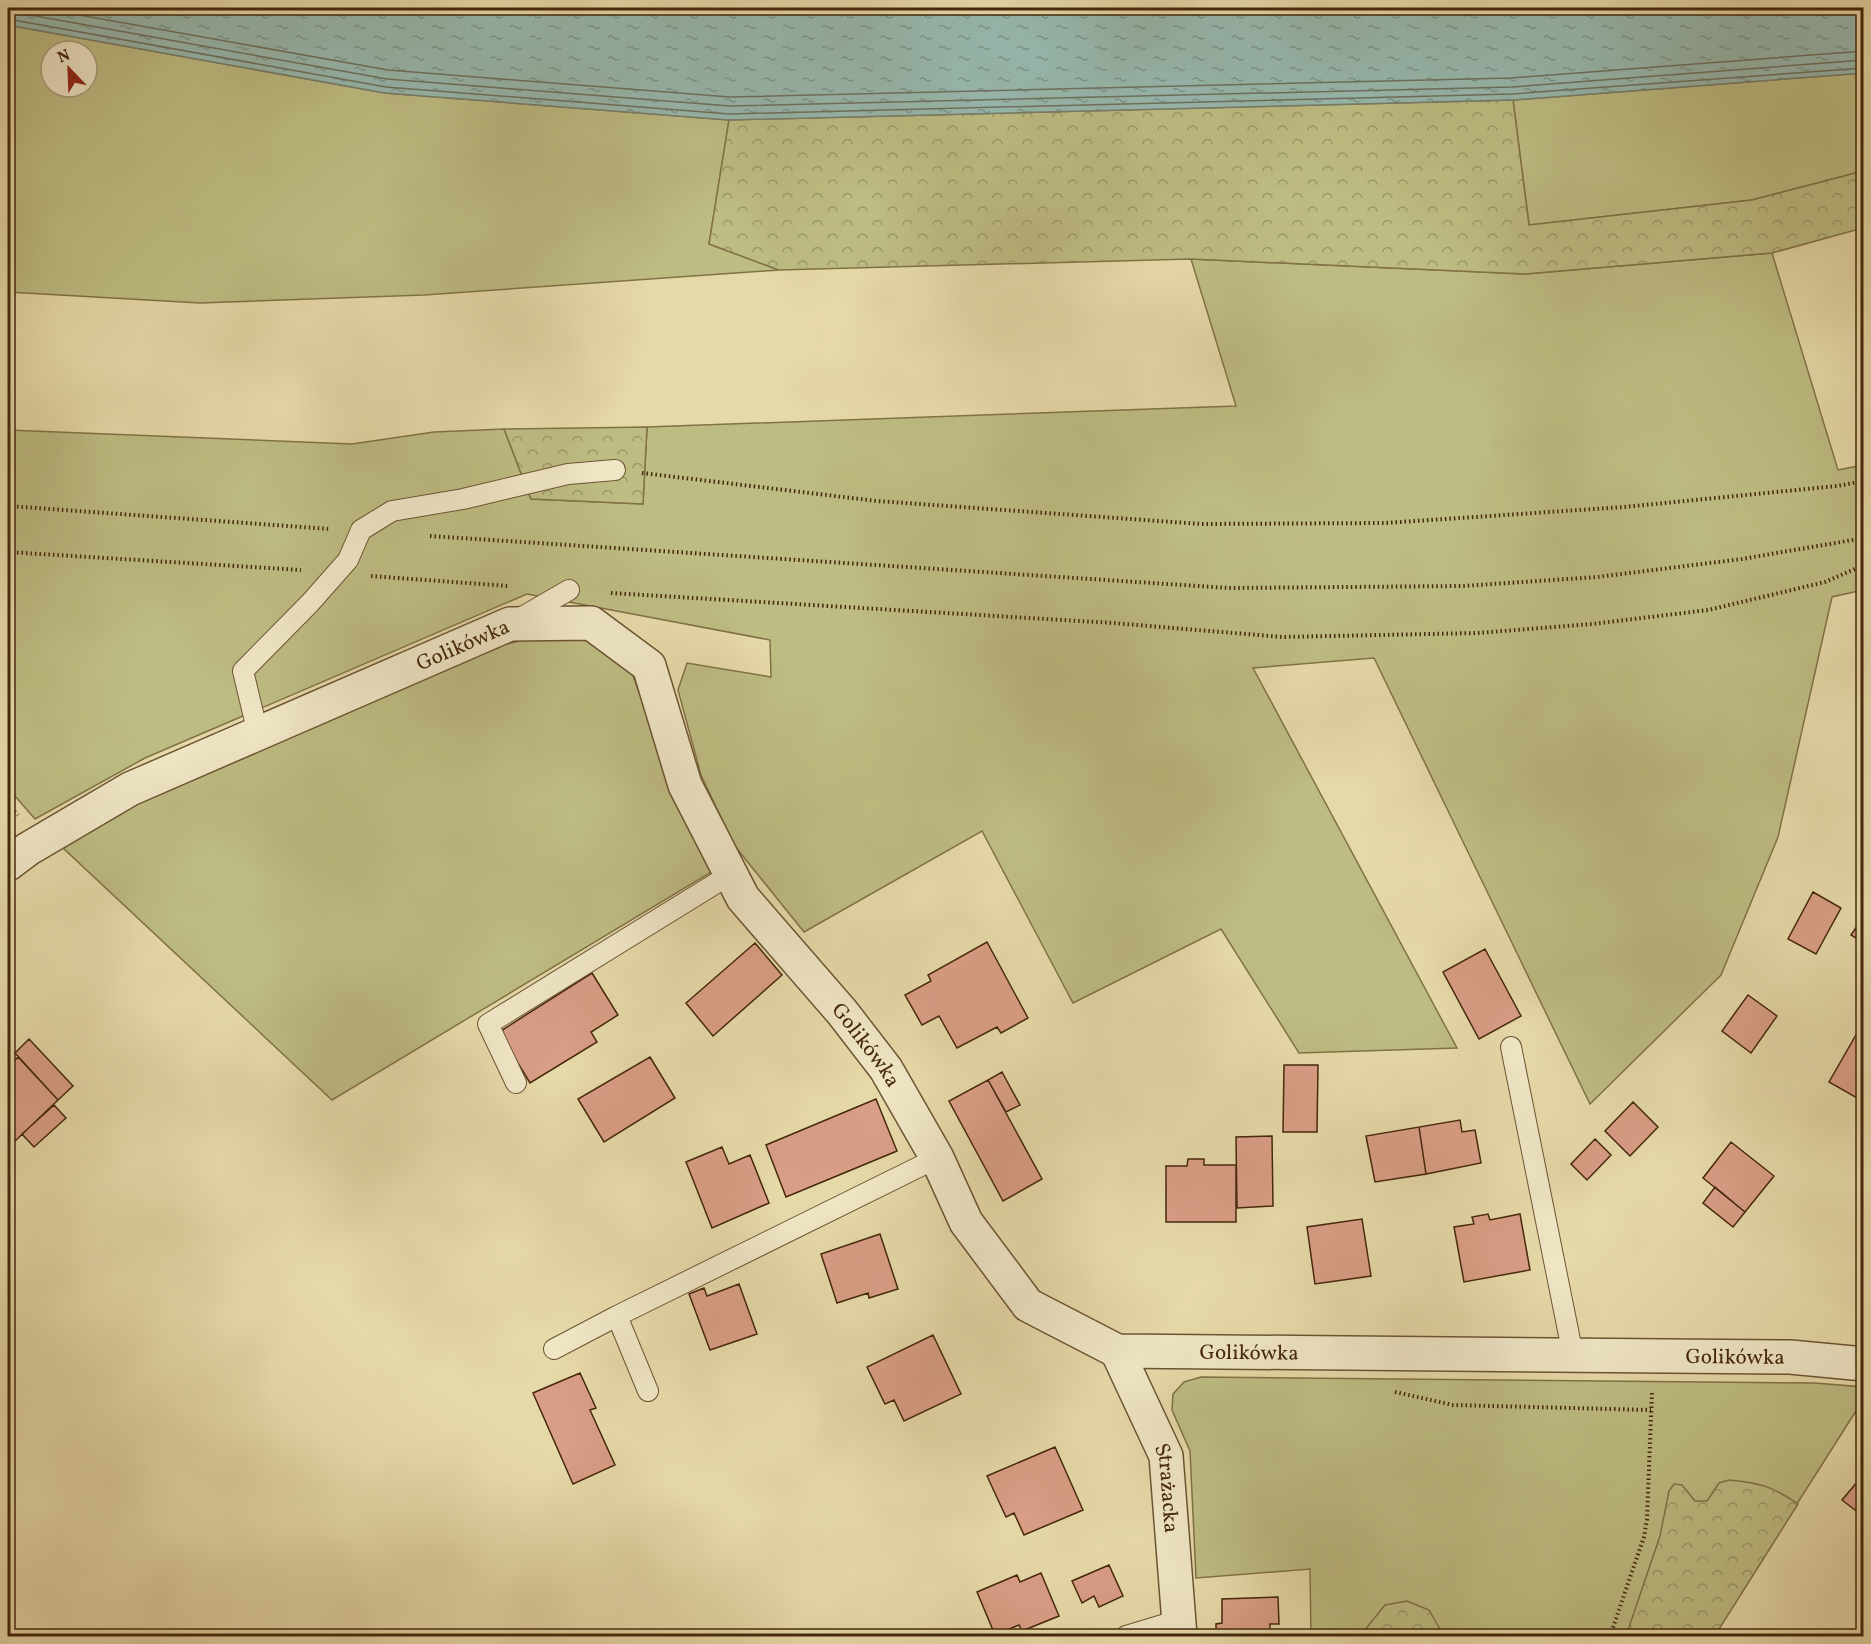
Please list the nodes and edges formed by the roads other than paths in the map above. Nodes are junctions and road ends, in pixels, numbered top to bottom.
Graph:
1 (615, 470) road end
2 (569, 590) road end
3 (510, 624) junction
4 (258, 734) junction
5 (8, 864) edge
6 (731, 874) junction
7 (1511, 1047) dead end
8 (516, 1083) dead end
9 (937, 1158) junction
10 (617, 1316) junction
11 (554, 1349) dead end
12 (1118, 1351) junction
13 (1573, 1355) junction
14 (1863, 1364) edge
15 (648, 1391) dead end
16 (1179, 1628) edge
17 (1126, 1636) edge

1 - 4 lane
2 - 3 lane
3 - 4 street, Golikówka
3 - 6 street, Golikówka
4 - 5 street, Golikówka
6 - 8 lane
6 - 9 street, Golikówka
7 - 13 lane
9 - 10 lane
9 - 12 street, Golikówka
10 - 11 lane
10 - 15 lane
12 - 13 street, Golikówka
12 - 16 street, Strażacka
13 - 14 street, Golikówka
16 - 17 lane

